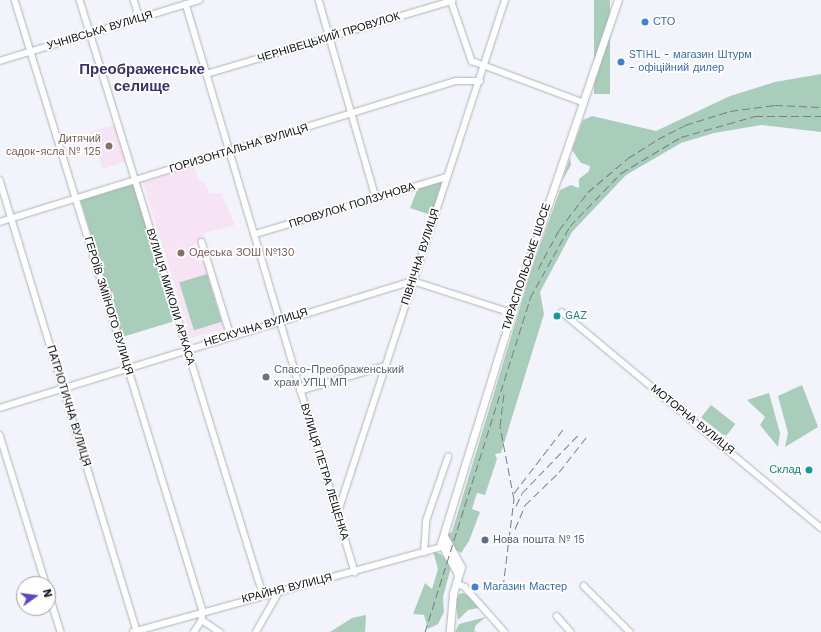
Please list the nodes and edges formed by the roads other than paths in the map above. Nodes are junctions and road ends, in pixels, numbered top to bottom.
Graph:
1 (15, 0) edge
2 (80, 0) edge
3 (134, 0) edge
4 (199, 0) edge
5 (319, 0) edge
6 (505, 0) edge
7 (618, 0) edge
8 (451, 1) edge
9 (186, 4) junction
10 (140, 19) junction
11 (90, 33) junction
12 (330, 38) junction
13 (31, 51) junction
14 (0, 61) edge
15 (484, 67) junction
16 (207, 74) junction
17 (480, 81) junction
18 (582, 102) junction
19 (352, 114) junction
20 (229, 151) junction
21 (447, 177) junction
22 (0, 180) edge
23 (135, 181) junction
24 (376, 198) junction
25 (76, 199) junction
26 (12, 219) junction
27 (0, 222) edge
28 (256, 234) junction
29 (202, 242) dead end
30 (413, 281) junction
31 (562, 312) dead end
32 (512, 313) junction
33 (280, 320) junction
34 (231, 336) junction
35 (186, 350) junction
36 (385, 366) junction
37 (127, 367) junction
38 (62, 388) junction
39 (300, 391) junction
40 (0, 408) edge
41 (0, 436) edge
42 (448, 457) dead end
43 (337, 515) junction
44 (821, 528) edge
45 (444, 547) junction
46 (424, 553) junction
47 (355, 572) junction
48 (44, 576) edge
49 (456, 583) junction
50 (584, 586) dead end
51 (280, 590) junction
52 (263, 594) junction
53 (203, 611) junction
54 (56, 616) edge
55 (557, 616) dead end
56 (202, 620) junction
57 (138, 631) edge
58 (61, 632) edge
59 (194, 632) edge
60 (220, 632) edge
61 (256, 632) edge
62 (450, 632) edge
63 (505, 632) edge
64 (571, 632) edge
65 (630, 632) edge

1 - 13 street, ГЕРОЇВ ЗМІЇНОГО ВУЛИЦЯ
2 - 11 street, ВУЛИЦЯ МИКОЛИ АРКАСА
3 - 10 street
4 - 9 street, УЧНІВСЬКА ВУЛИЦЯ
5 - 12 street
6 - 15 street, ПІВНІЧНА ВУЛИЦЯ
7 - 18 main road, ТИРАСПОЛЬСЬКЕ ШОСЕ
8 - 12 street, ЧЕРНІВЕЦЬКИЙ ПРОВУЛОК
8 - 15 street
9 - 10 street, УЧНІВСЬКА ВУЛИЦЯ
9 - 16 street, ВУЛИЦЯ ПЕТРА ЛЕЩЕНКА
10 - 11 street, УЧНІВСЬКА ВУЛИЦЯ
11 - 13 street, УЧНІВСЬКА ВУЛИЦЯ
11 - 23 street, ВУЛИЦЯ МИКОЛИ АРКАСА
12 - 16 street, ЧЕРНІВЕЦЬКИЙ ПРОВУЛОК
12 - 19 street
13 - 14 street, УЧНІВСЬКА ВУЛИЦЯ
13 - 25 street, ГЕРОЇВ ЗМІЇНОГО ВУЛИЦЯ
15 - 17 street, ПІВНІЧНА ВУЛИЦЯ
15 - 18 street
16 - 20 street, ВУЛИЦЯ ПЕТРА ЛЕЩЕНКА
17 - 19 street, ГОРИЗОНТАЛЬНА ВУЛИЦЯ
17 - 21 street, ПІВНІЧНА ВУЛИЦЯ
18 - 32 main road, ТИРАСПОЛЬСЬКЕ ШОСЕ
19 - 20 street, ГОРИЗОНТАЛЬНА ВУЛИЦЯ
19 - 24 street
20 - 23 street, ГОРИЗОНТАЛЬНА ВУЛИЦЯ
20 - 28 street, ВУЛИЦЯ ПЕТРА ЛЕЩЕНКА
21 - 24 street, ПРОВУЛОК ПОЛЗУНОВА
21 - 30 street, ПІВНІЧНА ВУЛИЦЯ
22 - 26 street, ПАТРІОТИЧНА ВУЛИЦЯ
23 - 25 street, ГОРИЗОНТАЛЬНА ВУЛИЦЯ
23 - 35 street, ВУЛИЦЯ МИКОЛИ АРКАСА
24 - 28 street, ПРОВУЛОК ПОЛЗУНОВА
25 - 26 street, ГОРИЗОНТАЛЬНА ВУЛИЦЯ
25 - 37 street, ГЕРОЇВ ЗМІЇНОГО ВУЛИЦЯ
26 - 27 street, ГОРИЗОНТАЛЬНА ВУЛИЦЯ
26 - 38 street, ПАТРІОТИЧНА ВУЛИЦЯ
28 - 33 street, ВУЛИЦЯ ПЕТРА ЛЕЩЕНКА
29 - 34 street
30 - 32 street, НЕСКУЧНА ВУЛИЦЯ
30 - 33 street, НЕСКУЧНА ВУЛИЦЯ
30 - 36 street, ПІВНІЧНА ВУЛИЦЯ
31 - 44 street, МОТОРНА ВУЛИЦЯ
32 - 45 main road, ТИРАСПОЛЬСЬКЕ ШОСЕ
33 - 34 street, НЕСКУЧНА ВУЛИЦЯ
33 - 39 street, ВУЛИЦЯ ПЕТРА ЛЕЩЕНКА
34 - 35 street, НЕСКУЧНА ВУЛИЦЯ
35 - 37 street, НЕСКУЧНА ВУЛИЦЯ
35 - 52 street, ВУЛИЦЯ МИКОЛИ АРКАСА
36 - 39 street
36 - 43 street, ПІВНІЧНА ВУЛИЦЯ
37 - 38 street, НЕСКУЧНА ВУЛИЦЯ
37 - 53 street, ГЕРОЇВ ЗМІЇНОГО ВУЛИЦЯ
38 - 40 street, НЕСКУЧНА ВУЛИЦЯ
38 - 57 street, ПАТРІОТИЧНА ВУЛИЦЯ
39 - 43 street, ВУЛИЦЯ ПЕТРА ЛЕЩЕНКА
41 - 48 street
42 - 46 street
43 - 47 street, ВУЛИЦЯ ПЕТРА ЛЕЩЕНКА
45 - 46 street, КРАЙНЯ ВУЛИЦЯ
45 - 49 main road, ТИРАСПОЛЬСЬКЕ ШОСЕ
46 - 47 street, КРАЙНЯ ВУЛИЦЯ
47 - 51 street, КРАЙНЯ ВУЛИЦЯ
49 - 62 main road
49 - 63 street
50 - 65 street
51 - 52 street, КРАЙНЯ ВУЛИЦЯ
51 - 61 street
52 - 53 street, КРАЙНЯ ВУЛИЦЯ
53 - 56 street
53 - 57 street, КРАЙНЯ ВУЛИЦЯ
54 - 58 street
55 - 64 street
56 - 59 street
56 - 60 street

